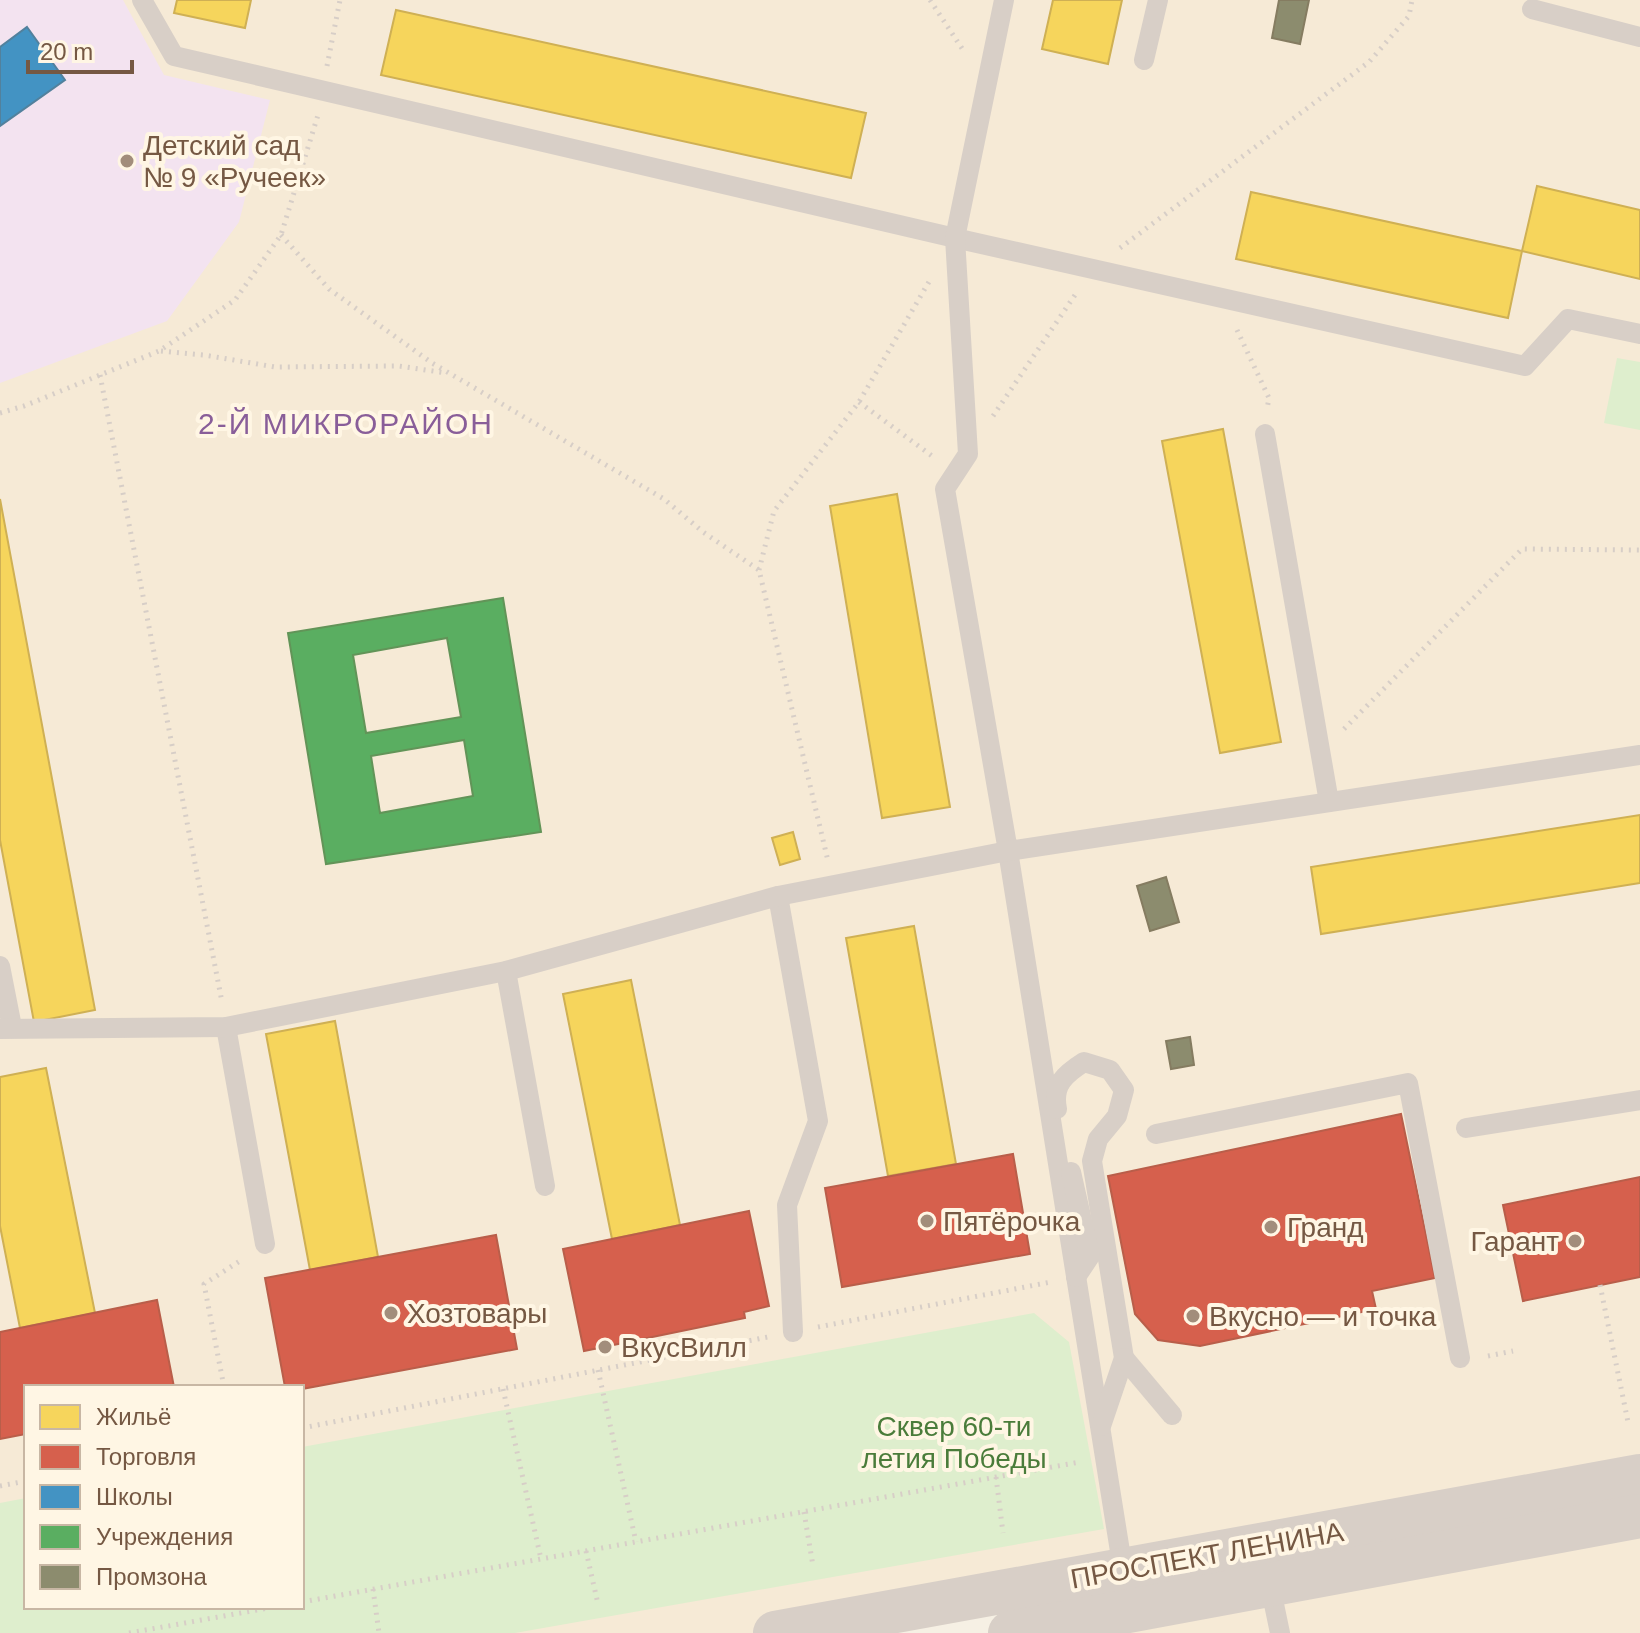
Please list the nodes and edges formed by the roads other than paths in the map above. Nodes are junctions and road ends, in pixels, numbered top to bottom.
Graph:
1 (142, 0) edge
2 (1004, 0) edge
3 (1158, 0) edge
4 (1532, 9) dead end
5 (1640, 37) edge
6 (1144, 60) dead end
7 (955, 238) junction
8 (1640, 334) edge
9 (1265, 434) road end
10 (1640, 755) edge
11 (1329, 802) junction
12 (1008, 851) junction
13 (778, 896) junction
14 (0, 966) edge
15 (506, 971) junction
16 (226, 1027) junction
17 (6, 1028) edge
18 (1640, 1100) edge
19 (1466, 1128) dead end
20 (1156, 1134) dead end
21 (545, 1186) dead end
22 (265, 1244) road end
23 (1076, 1277) junction
24 (793, 1332) road end
25 (1124, 1358) junction
26 (1460, 1358) dead end
27 (1172, 1415) dead end
28 (1100, 1429) junction
29 (1640, 1476) edge
30 (1640, 1516) edge
31 (1123, 1570) junction
32 (1270, 1585) junction
33 (775, 1633) edge
34 (1010, 1633) edge
35 (1280, 1633) edge

1 - 7 lane
2 - 7 lane
3 - 6 lane
4 - 5 lane
7 - 8 lane
7 - 12 lane
9 - 11 lane
10 - 11 lane
11 - 12 lane
12 - 13 lane
12 - 23 lane
13 - 15 lane
13 - 24 lane
14 - 17 lane
15 - 16 lane
15 - 21 lane
16 - 17 lane
16 - 22 lane
18 - 19 lane
20 - 26 lane
23 - 25 lane
23 - 28 lane
25 - 27 lane
25 - 28 lane
28 - 31 lane
29 - 31 main road, ПРОСПЕКТ ЛЕНИНА
30 - 32 main road, ПРОСПЕКТ ЛЕНИНА
31 - 33 main road, ПРОСПЕКТ ЛЕНИНА
32 - 34 main road, ПРОСПЕКТ ЛЕНИНА
32 - 35 lane

